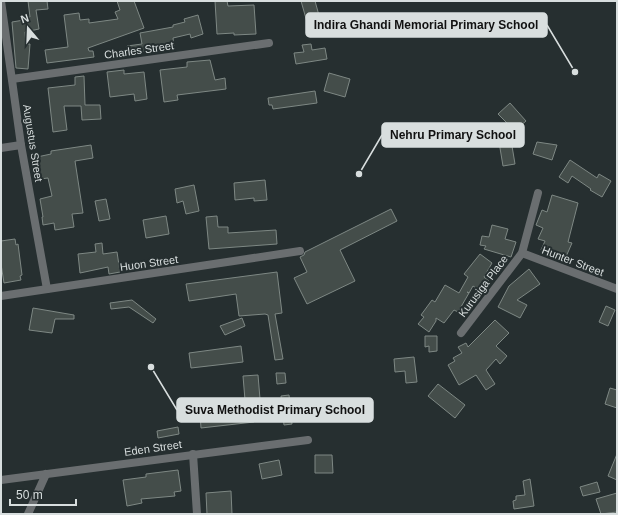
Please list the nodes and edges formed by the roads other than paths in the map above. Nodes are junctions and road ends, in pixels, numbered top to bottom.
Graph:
1 (1, 1) edge
2 (269, 43) dead end
3 (4, 49) edge
4 (12, 79) junction
5 (21, 145) junction
6 (1, 148) edge
7 (538, 193) dead end
8 (300, 251) dead end
9 (522, 253) junction
10 (47, 289) junction
11 (617, 290) edge
12 (1, 296) edge
13 (461, 333) dead end
14 (308, 440) dead end
15 (193, 454) junction
16 (46, 474) junction
17 (1, 480) edge
18 (28, 514) edge
19 (198, 514) edge

1 - 3 street, Augustus Street
2 - 4 street, Charles Street
3 - 4 street, Augustus Street
4 - 5 street, Augustus Street
5 - 6 street
5 - 10 street, Augustus Street
7 - 9 street
8 - 10 street, Huon Street
9 - 11 street, Hunter Street
9 - 13 street, Kurusiga Place
10 - 12 street, Huon Street
14 - 15 street, Eden Street
15 - 16 street, Eden Street
15 - 19 street
16 - 17 street, Eden Street
16 - 18 street

